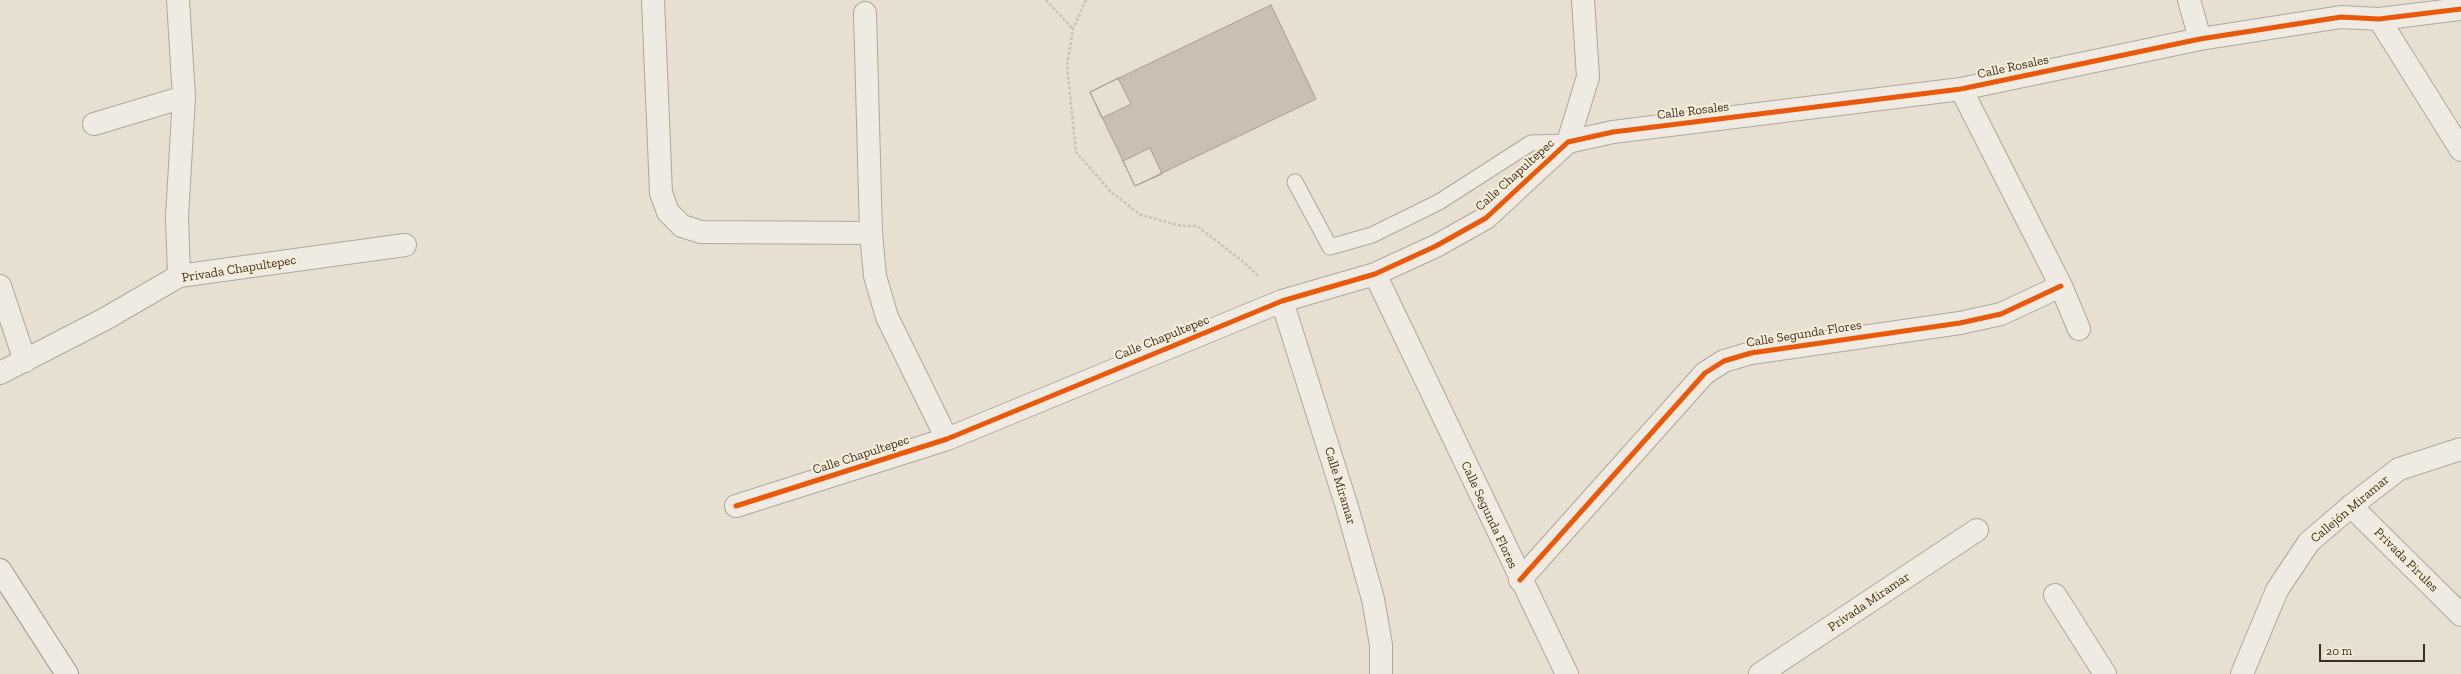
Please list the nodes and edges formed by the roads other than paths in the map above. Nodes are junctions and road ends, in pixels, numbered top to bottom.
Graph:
1 (178, 0) edge
2 (653, 0) edge
3 (1583, 0) edge
4 (2189, 0) edge
5 (2461, 9) edge
6 (865, 12) dead end
7 (2379, 20) junction
8 (2200, 39) junction
9 (1961, 89) junction
10 (184, 97) junction
11 (94, 124) dead end
12 (1568, 142) junction
13 (2461, 150) edge
14 (1295, 182) dead end
15 (871, 233) junction
16 (405, 245) dead end
17 (1375, 274) junction
18 (180, 276) junction
19 (0, 286) edge
20 (2061, 286) junction
21 (1282, 301) junction
22 (2079, 329) dead end
23 (24, 361) junction
24 (0, 373) edge
25 (947, 439) junction
26 (2461, 448) edge
27 (736, 506) dead end
28 (2351, 506) junction
29 (1977, 530) dead end
30 (0, 570) edge
31 (1520, 580) junction
32 (2055, 595) dead end
33 (2461, 615) edge
34 (67, 674) edge
35 (1381, 674) edge
36 (1567, 674) edge
37 (1760, 674) edge
38 (2105, 674) edge
39 (2242, 674) edge

1 - 10 street
2 - 15 street
3 - 12 street
4 - 8 street
5 - 7 street, Calle Rosales
6 - 15 street
7 - 8 street, Calle Rosales
7 - 13 street
8 - 9 street, Calle Rosales
9 - 12 street, Calle Rosales
9 - 20 street
10 - 11 street
10 - 18 street
12 - 14 lane
12 - 17 street, Calle Chapultepec
15 - 25 street
16 - 18 street, Privada Chapultepec
17 - 21 street, Calle Chapultepec
17 - 31 street, Calle Segunda Flores
18 - 23 street, Privada Chapultepec
19 - 23 street
20 - 22 street
20 - 31 street, Calle Segunda Flores
21 - 25 street, Calle Chapultepec
21 - 35 street, Calle Miramar
23 - 24 street, Privada Chapultepec
25 - 27 street, Calle Chapultepec
26 - 28 street, Callejón Miramar
28 - 33 street, Privada Pirules
28 - 39 street, Callejón Miramar
29 - 37 street, Privada Miramar
30 - 34 street
31 - 36 street
32 - 38 street

